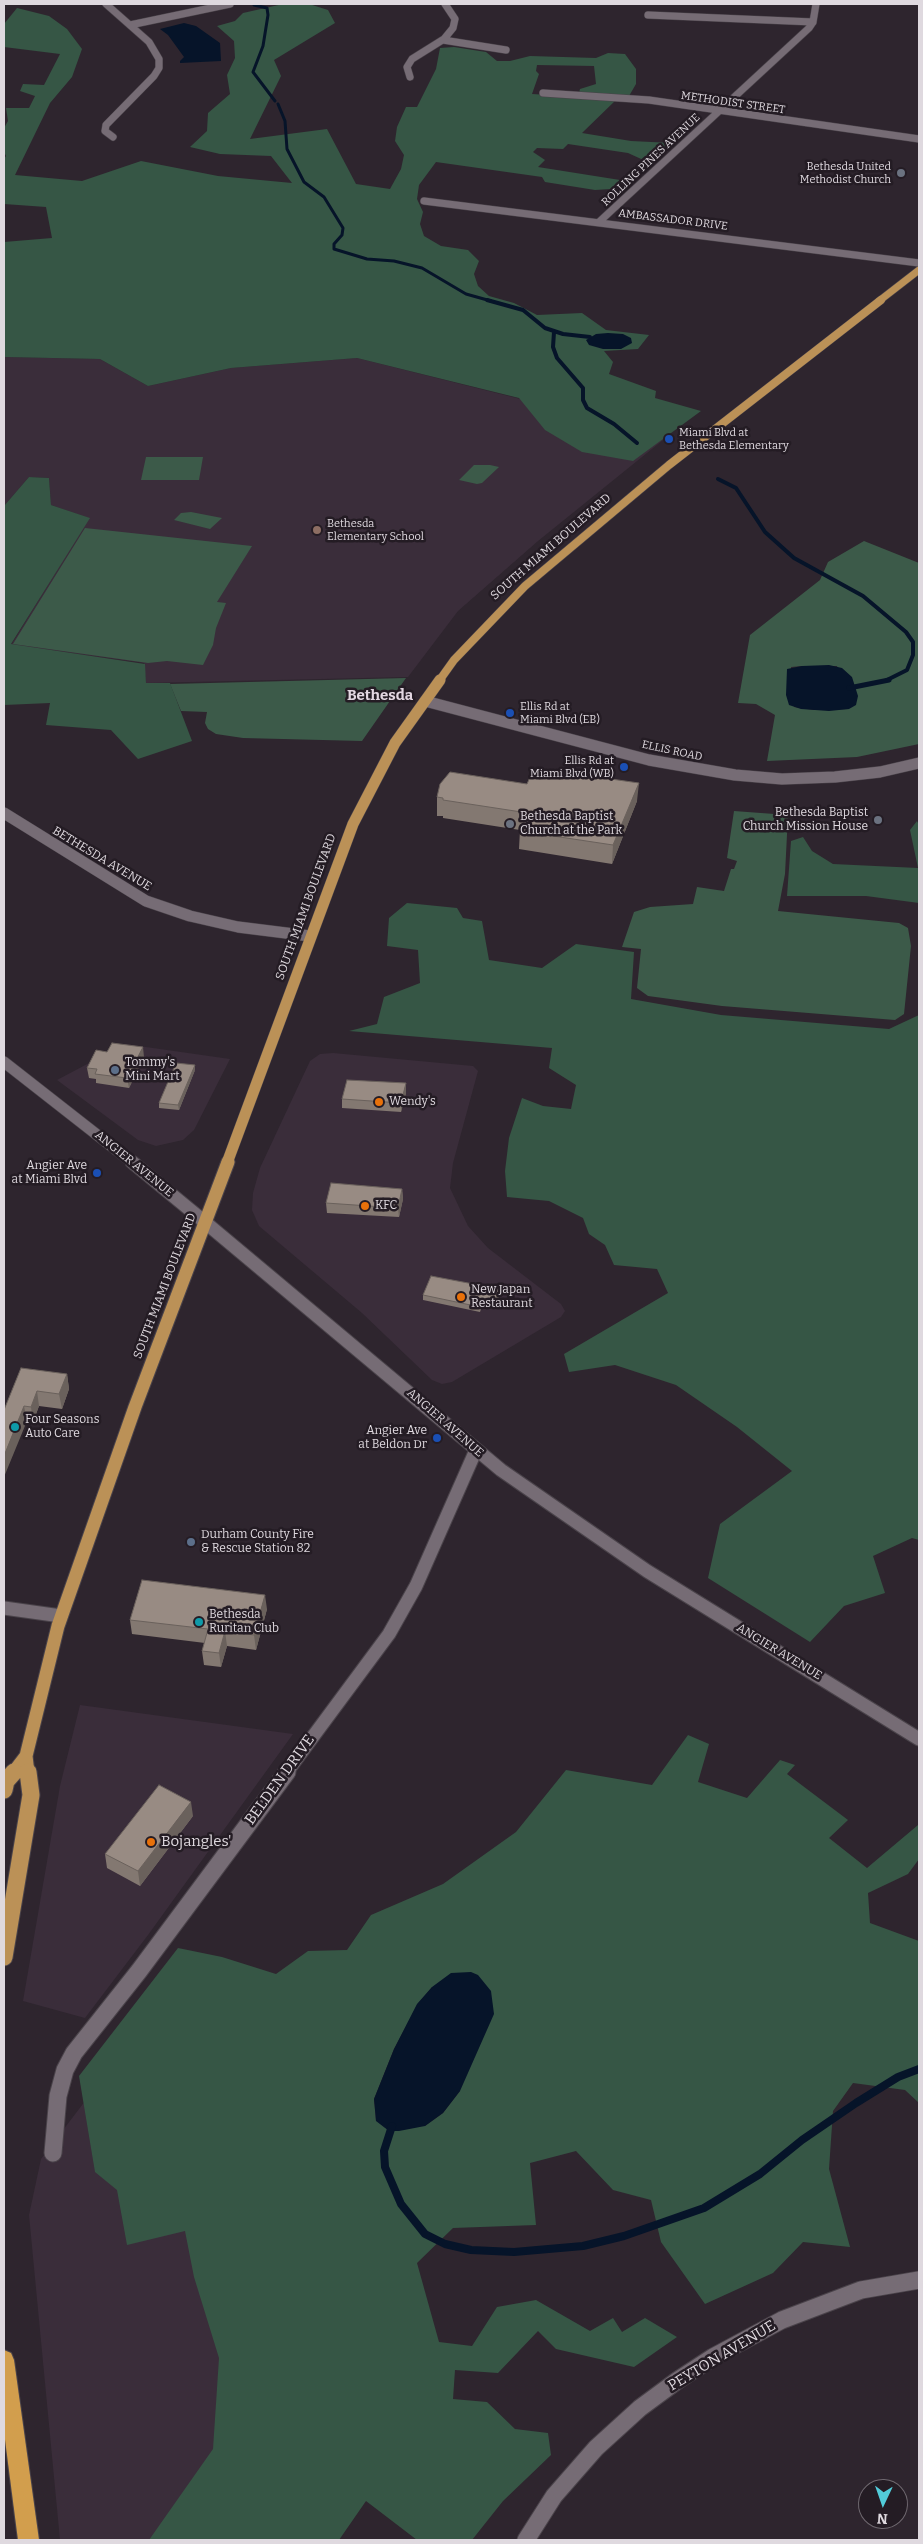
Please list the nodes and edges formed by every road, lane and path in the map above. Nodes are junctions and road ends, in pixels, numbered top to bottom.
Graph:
1 (106, 4) edge
2 (230, 4) edge
3 (446, 4) edge
4 (816, 4) edge
5 (648, 15) dead end
6 (813, 22) junction
7 (130, 25) junction
8 (443, 40) junction
9 (506, 50) dead end
10 (410, 77) dead end
11 (543, 93) dead end
12 (719, 110) junction
13 (113, 137) dead end
14 (919, 139) edge
15 (424, 201) dead end
16 (599, 222) junction
17 (919, 263) edge
18 (919, 270) edge
19 (425, 701) junction
20 (919, 763) edge
21 (6, 818) edge
22 (310, 936) junction
23 (4, 1062) edge
24 (206, 1223) junction
25 (476, 1450) junction
26 (4, 1608) edge
27 (61, 1616) junction
28 (919, 1739) edge
29 (26, 1756) junction
30 (4, 1790) edge
31 (4, 1957) edge
32 (53, 2153) dead end
33 (919, 2280) edge
34 (4, 2360) edge
35 (29, 2540) edge
36 (526, 2540) edge

1 - 7 street
2 - 7 street
3 - 8 street
4 - 6 street
5 - 6 street
6 - 12 street, ROLLING PINES AVENUE
7 - 13 street
8 - 9 street
8 - 10 street
11 - 12 street, METHODIST STREET
12 - 14 street, METHODIST STREET
12 - 16 street, ROLLING PINES AVENUE
15 - 16 street, AMBASSADOR DRIVE
16 - 17 street, AMBASSADOR DRIVE
18 - 19 main road, SOUTH MIAMI BOULEVARD
19 - 20 street, ELLIS ROAD
19 - 22 main road, SOUTH MIAMI BOULEVARD
21 - 22 street, BETHESDA AVENUE
22 - 24 main road, SOUTH MIAMI BOULEVARD
23 - 24 street, ANGIER AVENUE
24 - 25 street, ANGIER AVENUE
24 - 27 main road, SOUTH MIAMI BOULEVARD
25 - 28 street, ANGIER AVENUE
25 - 32 street, BELDEN DRIVE
26 - 27 street
27 - 29 main road, SOUTH MIAMI BOULEVARD
29 - 30 main road, SOUTH MIAMI BOULEVARD
29 - 31 main road, SOUTH MIAMI BOULEVARD
33 - 36 street, PEYTON AVENUE
34 - 35 highway

